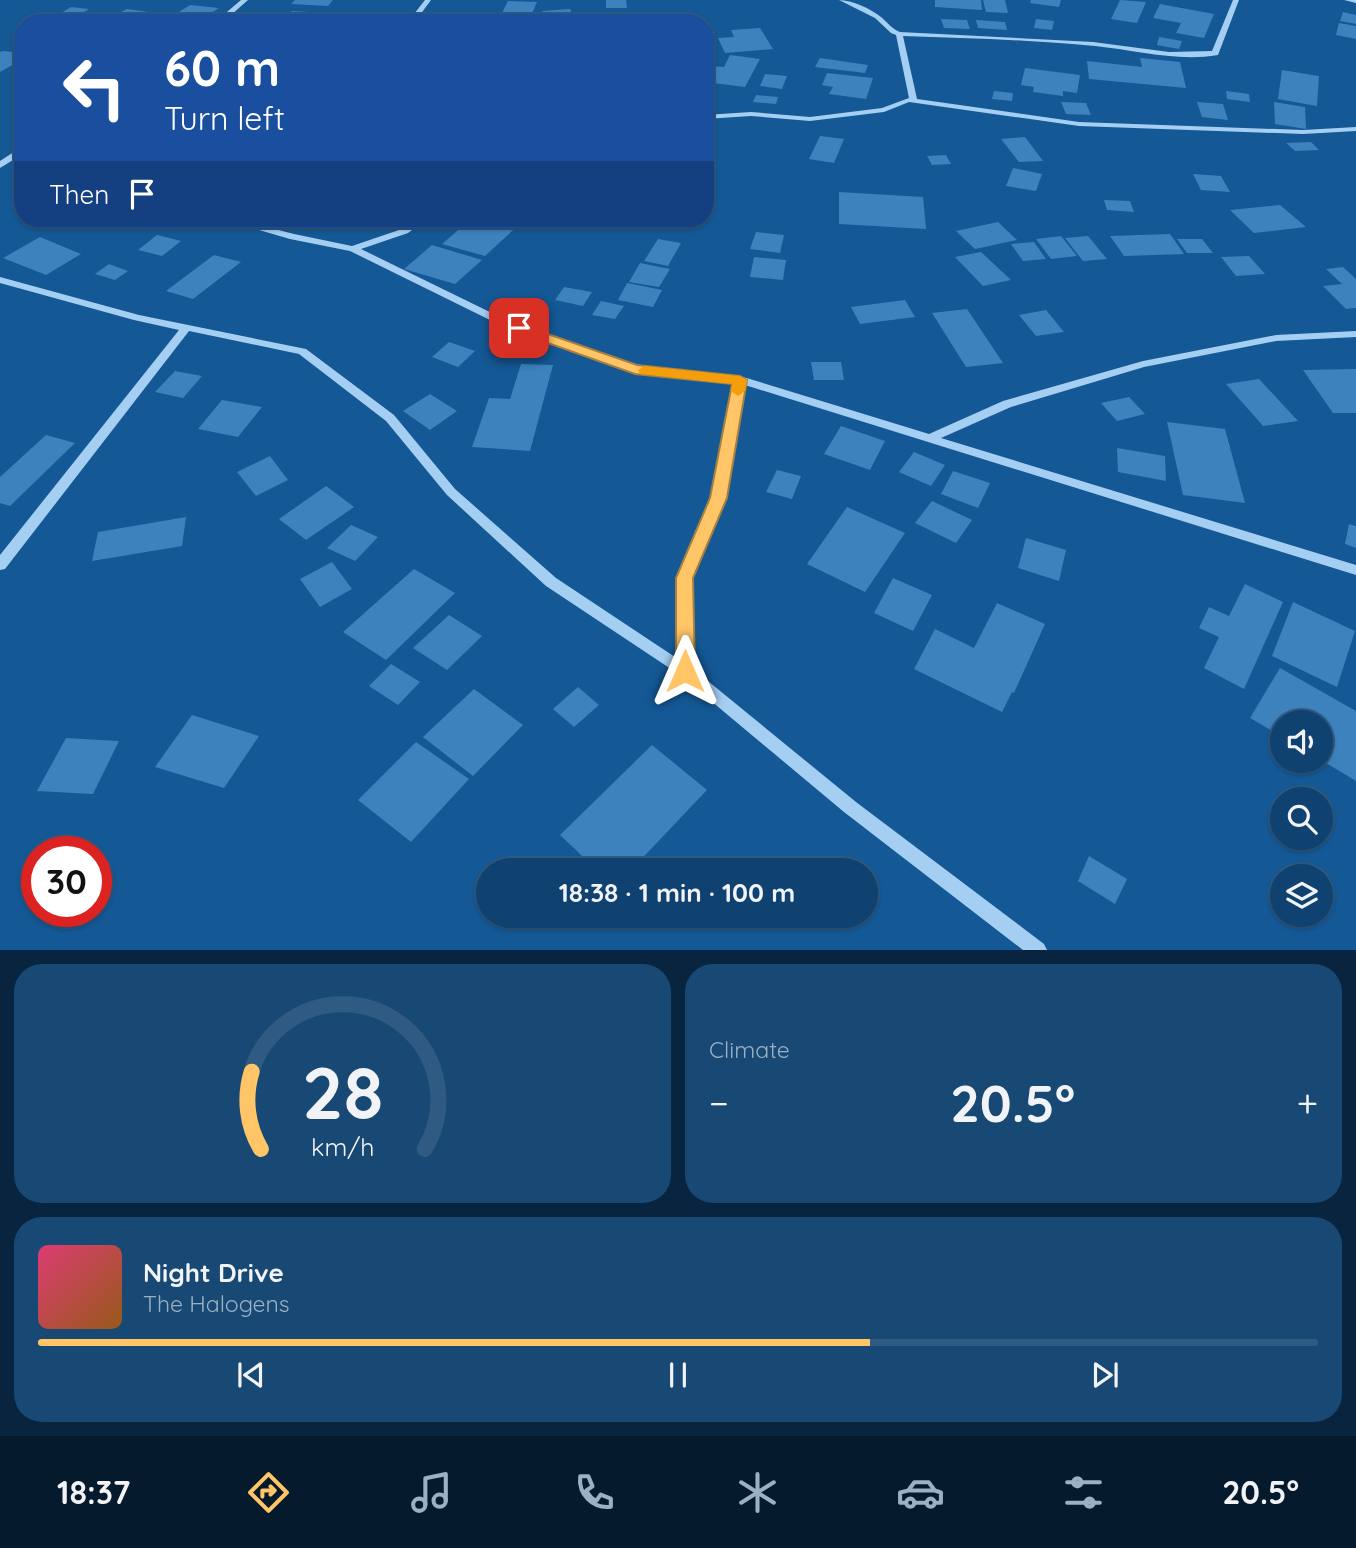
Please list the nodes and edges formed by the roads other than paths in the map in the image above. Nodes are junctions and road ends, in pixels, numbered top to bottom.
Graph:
1 (245, 0) edge
2 (428, 0) edge
3 (842, 0) edge
4 (1236, 0) edge
5 (1348, 0) edge
6 (1356, 1) edge
7 (228, 14) edge
8 (417, 14) edge
9 (899, 34) junction
10 (908, 100) junction
11 (714, 116) edge
12 (1356, 129) edge
13 (260, 228) edge
14 (410, 228) edge
15 (353, 249) junction
16 (0, 280) edge
17 (187, 327) junction
18 (1356, 334) edge
19 (740, 380) junction
20 (930, 438) junction
21 (0, 565) edge
22 (1356, 570) edge
23 (685, 671) junction
24 (1038, 950) edge

1 - 7 street
2 - 8 street
3 - 9 street
4 - 9 street
5 - 6 street
9 - 10 street
10 - 11 street
10 - 12 street
13 - 15 street
14 - 15 street
15 - 19 street
16 - 17 street
17 - 21 street
17 - 23 street
18 - 20 street
19 - 20 street
19 - 23 street
20 - 22 street
23 - 24 street

